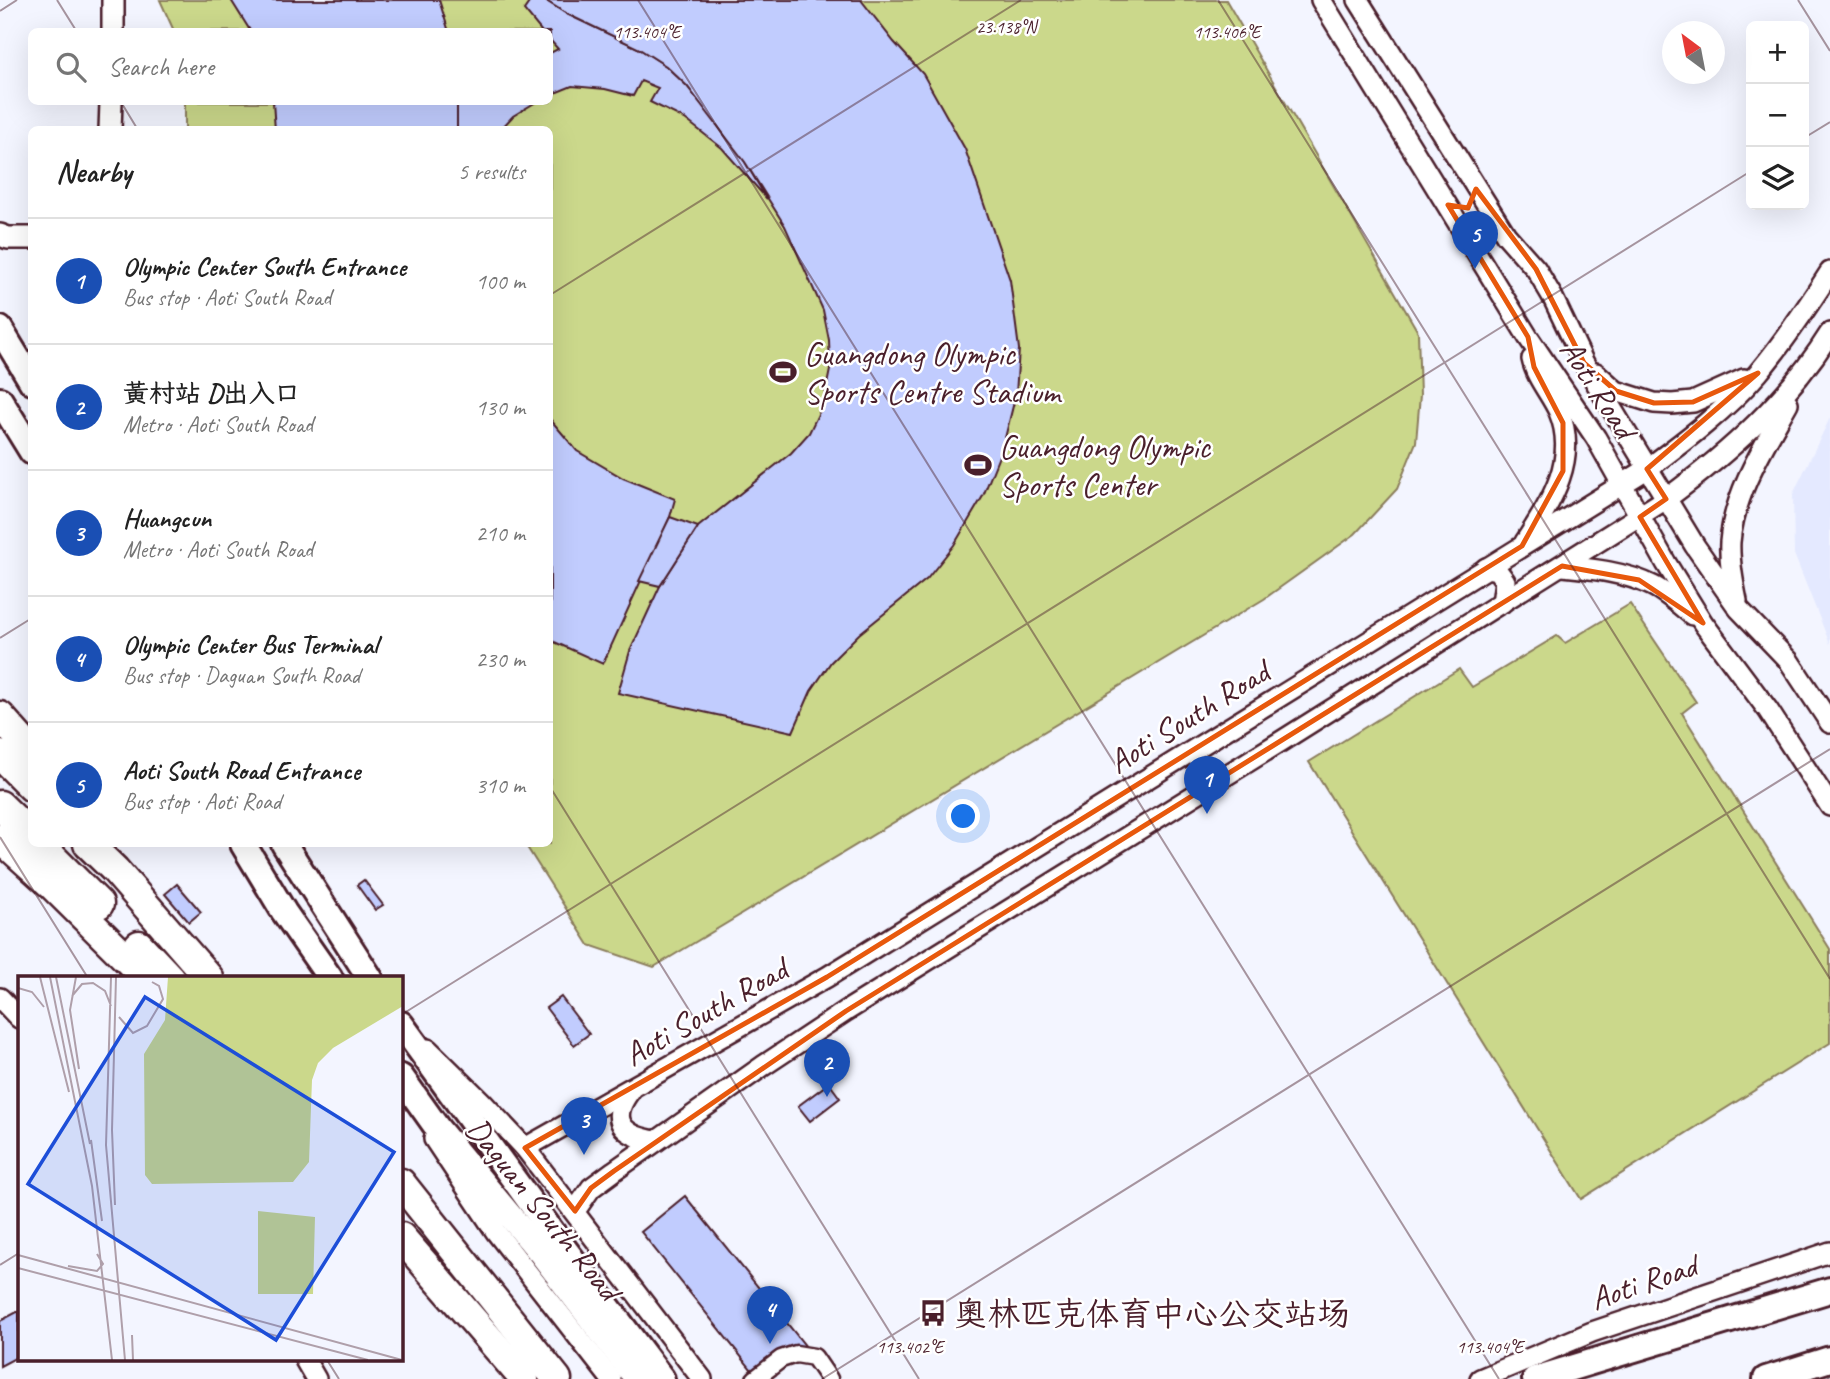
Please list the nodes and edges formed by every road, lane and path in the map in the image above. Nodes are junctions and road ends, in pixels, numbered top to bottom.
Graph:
1 (113, 0) edge
2 (1321, 0) edge
3 (1358, 0) edge
4 (113, 28) edge
5 (111, 105) edge
6 (110, 126) edge
7 (1476, 189) junction
8 (1448, 205) junction
9 (0, 235) edge
10 (28, 238) edge
11 (1830, 272) edge
12 (0, 329) edge
13 (1830, 333) edge
14 (1528, 337) junction
15 (1584, 363) junction
16 (1806, 370) junction
17 (1758, 373) junction
18 (28, 375) edge
19 (0, 400) edge
20 (28, 446) edge
21 (1647, 469) junction
22 (1622, 485) junction
23 (1666, 499) junction
24 (1640, 517) junction
25 (1522, 546) junction
26 (1562, 566) junction
27 (1486, 568) junction
28 (1502, 603) junction
29 (1739, 609) junction
30 (1703, 623) junction
31 (0, 716) edge
32 (1830, 723) edge
33 (28, 747) edge
34 (0, 755) edge
35 (28, 783) edge
36 (1829, 800) edge
37 (0, 805) edge
38 (28, 832) edge
39 (0, 838) edge
40 (42, 847) edge
41 (91, 847) edge
42 (113, 847) edge
43 (245, 847) edge
44 (286, 847) edge
45 (144, 976) edge
46 (168, 976) edge
47 (207, 976) edge
48 (224, 976) edge
49 (326, 976) edge
50 (369, 976) edge
51 (0, 998) edge
52 (18, 1017) edge
53 (402, 1026) edge
54 (402, 1026) edge
55 (402, 1078) edge
56 (402, 1086) edge
57 (631, 1090) junction
58 (656, 1142) junction
59 (525, 1148) junction
60 (402, 1184) edge
61 (402, 1198) edge
62 (575, 1212) junction
63 (402, 1238) edge
64 (402, 1251) edge
65 (1830, 1252) edge
66 (1830, 1290) edge
67 (1830, 1359) edge
68 (306, 1362) edge
69 (316, 1379) edge
70 (518, 1379) edge
71 (524, 1379) edge
72 (556, 1379) edge
73 (611, 1379) edge
74 (637, 1379) edge
75 (663, 1379) edge
76 (702, 1379) edge
77 (755, 1379) edge
78 (829, 1379) edge
79 (1480, 1379) edge
80 (1535, 1379) edge
81 (1766, 1379) edge

1 - 4 main road
2 - 8 street, Aoti Road
3 - 7 street, Aoti Road
5 - 6 main road
7 - 8 street
7 - 15 street, Aoti Road
8 - 14 street, Aoti Road
9 - 10 main road
11 - 17 street, Aoti South Road
12 - 18 main road
13 - 16 street
14 - 22 street, Aoti Road
14 - 25 street
15 - 17 street
15 - 21 street, Aoti Road
16 - 23 street
16 - 29 street
17 - 21 street, Aoti South Road
19 - 20 main road
21 - 22 street, Aoti South Road
21 - 23 street, Aoti Road
22 - 24 street, Aoti Road
22 - 25 street, Aoti South Road
23 - 24 street
23 - 29 street, Aoti Road
24 - 26 street
24 - 30 street, Aoti Road
25 - 27 street, Aoti South Road
26 - 28 street
26 - 30 street
27 - 28 street
27 - 57 street, Aoti South Road
28 - 58 street
29 - 32 street, Aoti Road
30 - 36 street, Aoti Road
31 - 33 highway
34 - 35 highway
37 - 38 highway
39 - 45 highway
40 - 46 highway
41 - 47 highway
42 - 48 highway
43 - 49 main road
44 - 50 main road
51 - 52 street
53 - 59 street
54 - 75 main road, Daguan South Road
55 - 74 main road, Daguan South Road
56 - 73 street
57 - 58 street
57 - 59 street, Aoti South Road
58 - 62 street
59 - 62 street
60 - 72 highway
61 - 72 highway
62 - 76 street
63 - 71 highway
64 - 70 highway
65 - 79 street, Aoti Road
66 - 80 main road
67 - 81 main road
68 - 69 street
77 - 78 street

